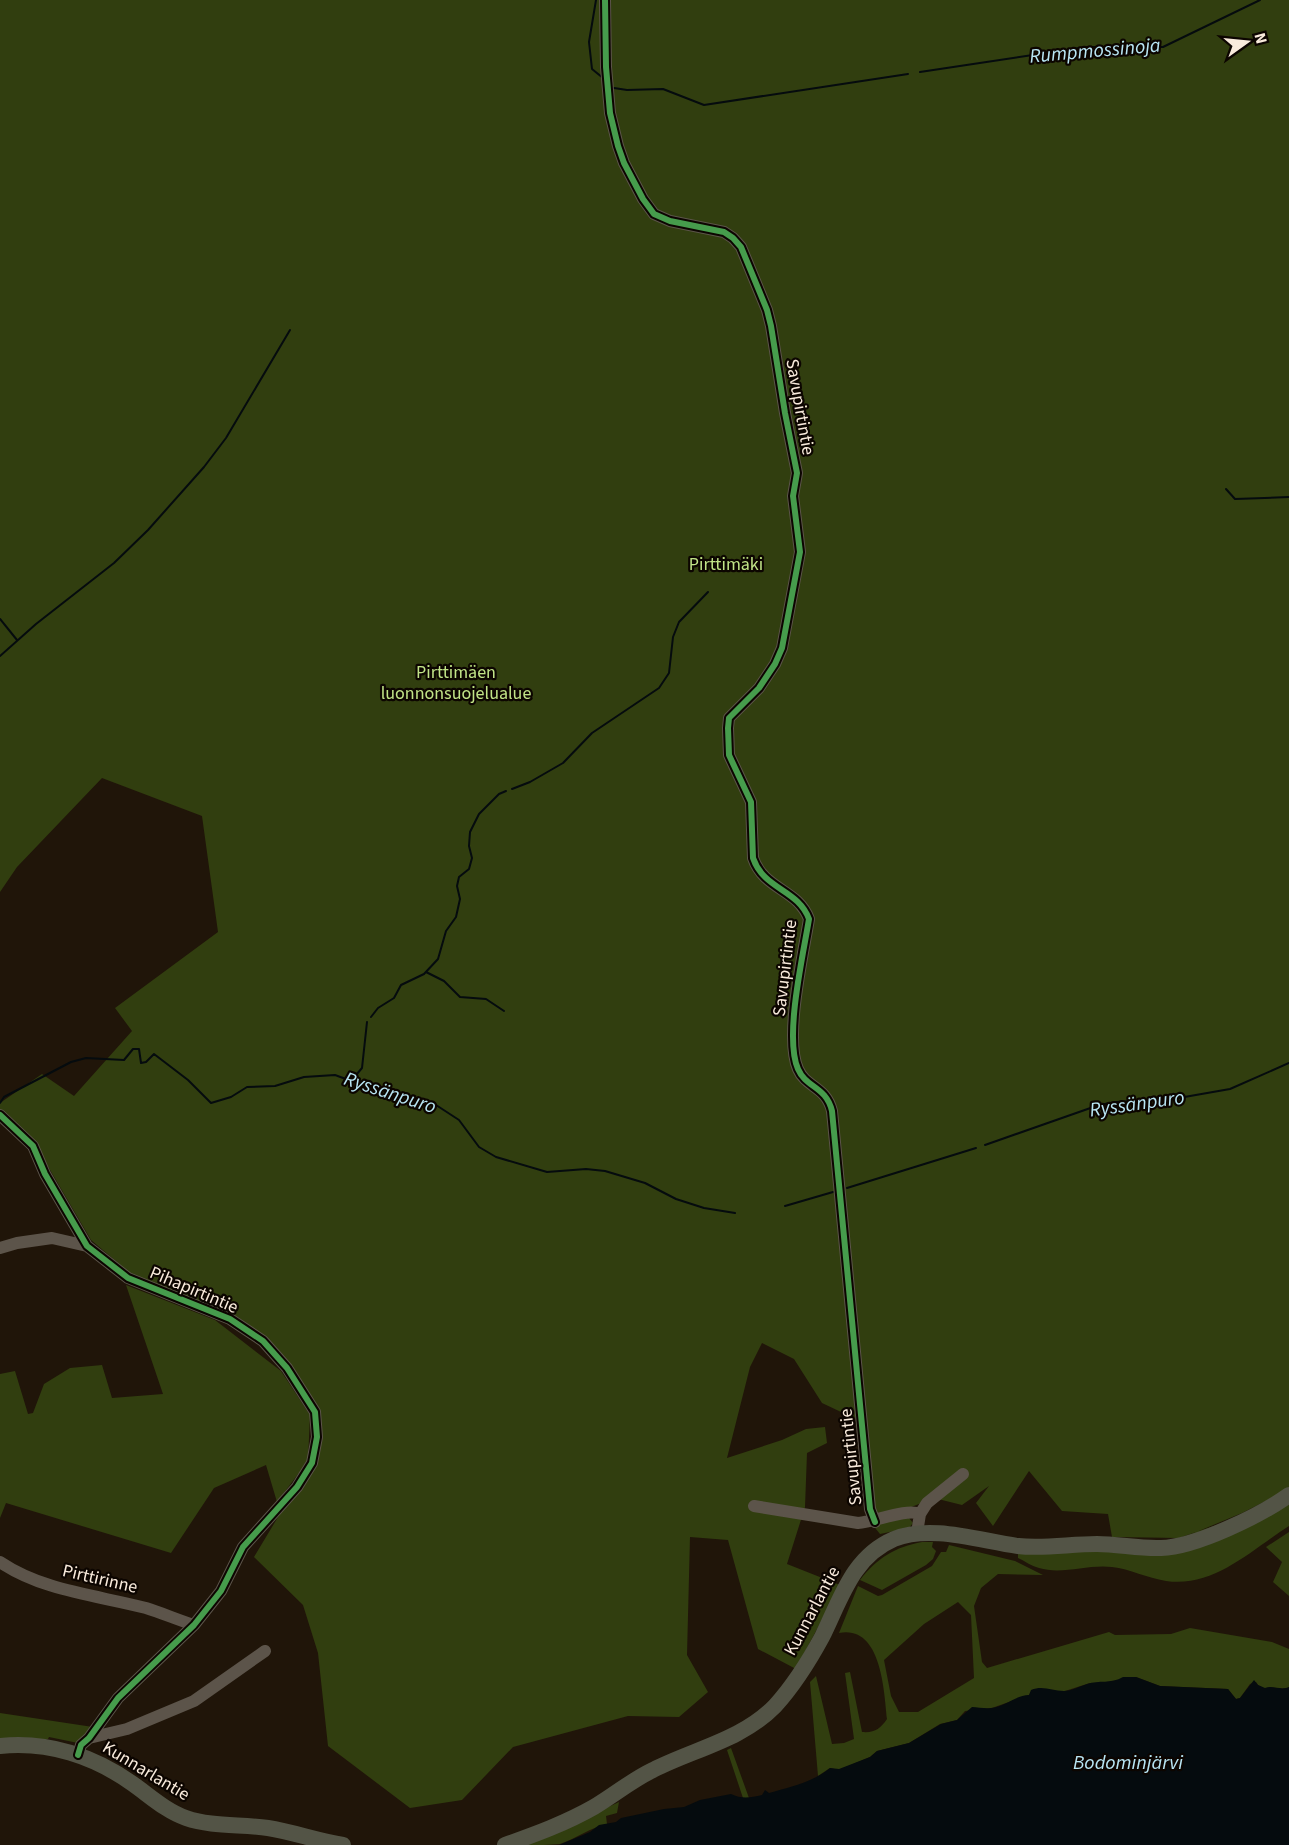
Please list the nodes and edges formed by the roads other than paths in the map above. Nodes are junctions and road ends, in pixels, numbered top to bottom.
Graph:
1 (605, 2) edge
2 (0, 1115) edge
3 (87, 1246) junction
4 (0, 1248) edge
5 (963, 1474) dead end
6 (1289, 1495) edge
7 (754, 1506) dead end
8 (920, 1514) junction
9 (875, 1522) junction
10 (917, 1533) junction
11 (0, 1562) edge
12 (194, 1625) junction
13 (265, 1651) dead end
14 (89, 1738) junction
15 (0, 1746) edge
16 (78, 1755) junction
17 (343, 1845) edge
18 (505, 1845) edge

1 - 9 street, Savupirtintie
2 - 3 street, Pihapirtintie
3 - 4 street, Pihapirtintie
3 - 12 street, Pihapirtintie
5 - 8 street
6 - 10 main road, Kunnarlantie
7 - 9 street
8 - 9 street, Savupirtintie
8 - 10 street
10 - 18 main road, Kunnarlantie
11 - 12 street, Pirttirinne
12 - 14 street, Pihapirtintie
13 - 14 street
14 - 16 street, Pihapirtintie
15 - 16 main road, Kunnarlantie
16 - 17 main road, Kunnarlantie

